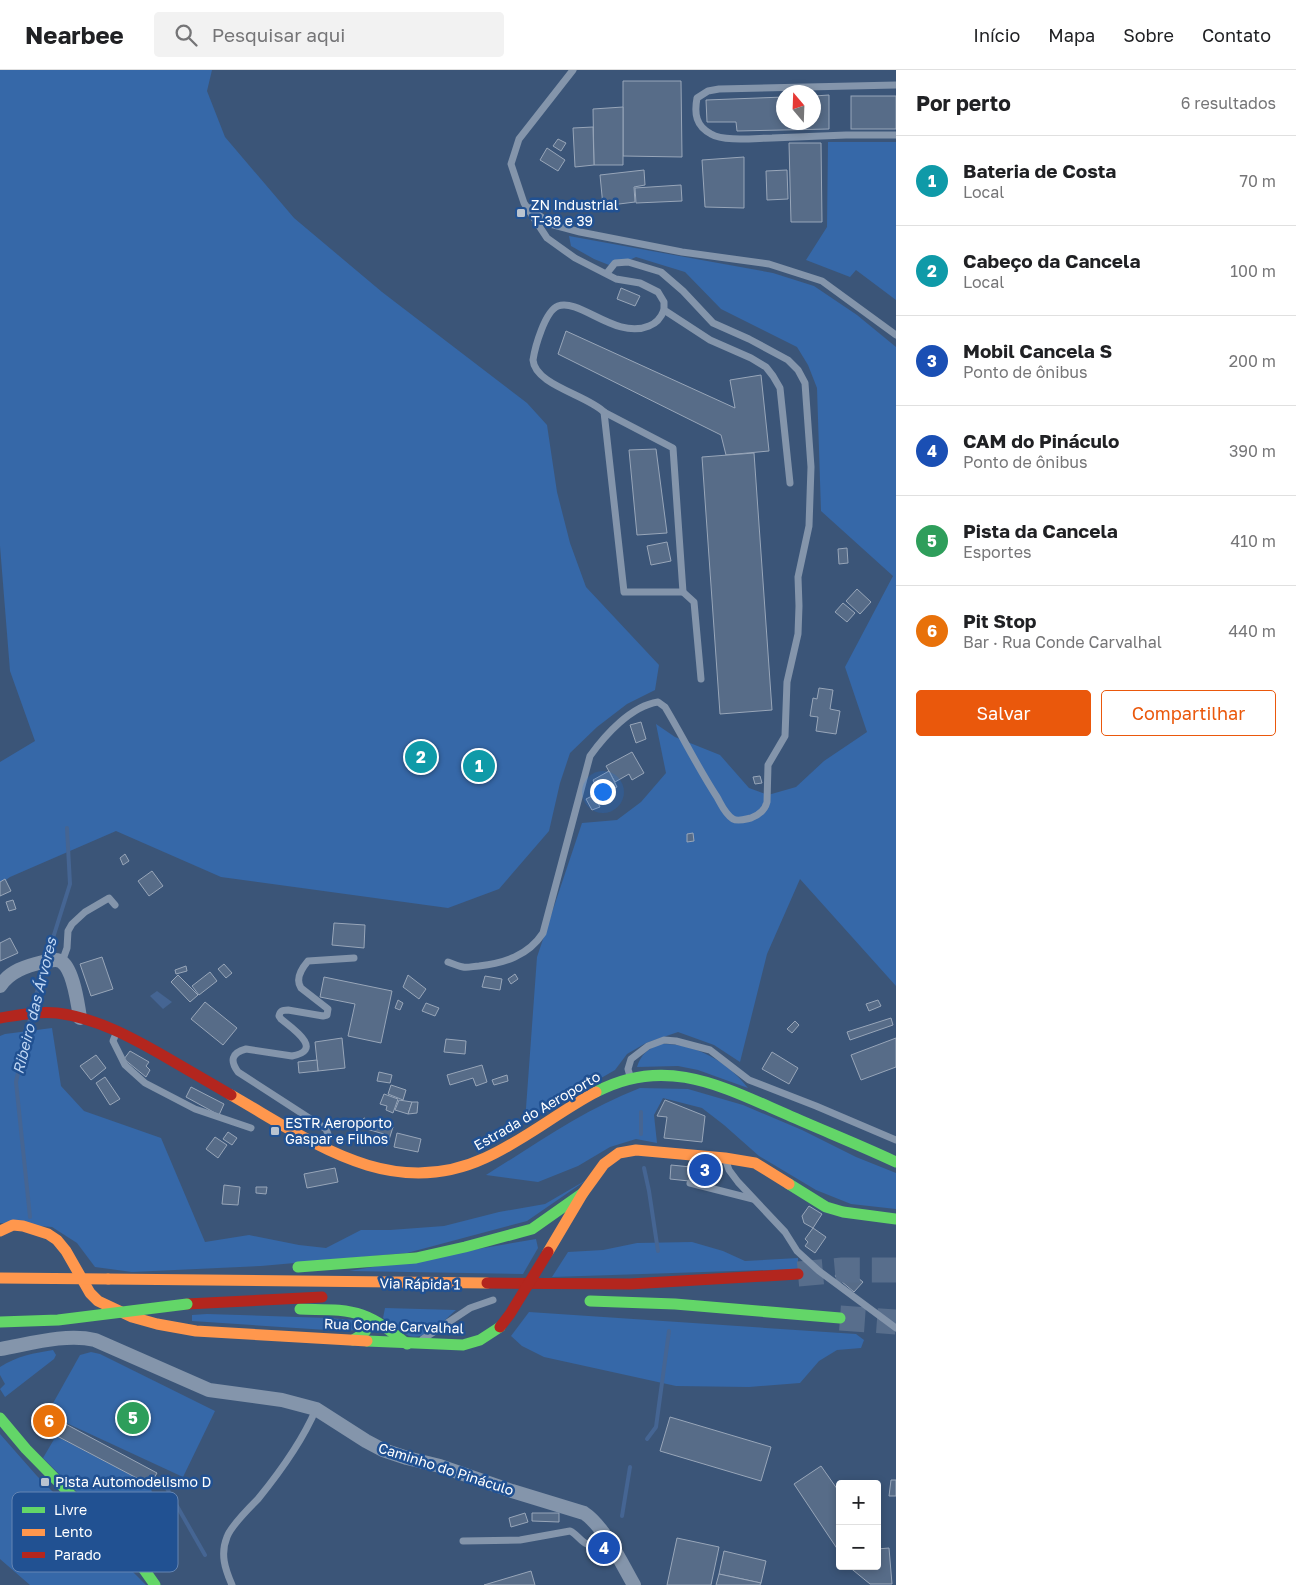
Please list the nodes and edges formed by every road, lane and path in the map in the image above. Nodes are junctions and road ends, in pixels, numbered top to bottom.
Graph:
1 (572, 70) edge
2 (896, 85) edge
3 (896, 135) edge
4 (524, 203) junction
5 (607, 273) junction
6 (664, 310) junction
7 (896, 335) edge
8 (604, 412) junction
9 (790, 483) dead end
10 (682, 592) junction
11 (701, 680) dead end
12 (115, 904) dead end
13 (354, 958) dead end
14 (56, 961) junction
15 (448, 962) dead end
16 (0, 986) edge
17 (1, 1018) edge
18 (80, 1018) junction
19 (117, 1031) junction
20 (631, 1078) junction
21 (250, 1128) dead end
22 (896, 1140) edge
23 (324, 1147) junction
24 (873, 1150) junction
25 (896, 1153) edge
26 (726, 1158) junction
27 (896, 1162) edge
28 (690, 1183) dead end
29 (583, 1193) junction
30 (754, 1200) junction
31 (896, 1219) edge
32 (0, 1231) edge
33 (540, 1234) junction
34 (548, 1252) junction
35 (798, 1274) tunnel mouth
36 (0, 1278) edge
37 (177, 1280) junction
38 (337, 1297) dead end
39 (464, 1299) dead end
40 (493, 1300) junction
41 (532, 1300) dead end
42 (582, 1300) dead end
43 (192, 1304) junction
44 (368, 1318) junction
45 (840, 1318) tunnel mouth
46 (0, 1322) edge
47 (896, 1328) edge
48 (353, 1340) junction
49 (410, 1344) junction
50 (0, 1349) edge
51 (316, 1410) junction
52 (0, 1418) edge
53 (68, 1492) edge
54 (604, 1536) junction
55 (463, 1541) dead end
56 (146, 1572) edge
57 (156, 1585) edge
58 (232, 1585) edge
59 (634, 1585) edge

1 - 4 lane
2 - 3 lane
4 - 5 lane
4 - 7 lane
5 - 6 lane
5 - 15 lane
6 - 8 lane
6 - 9 lane
8 - 10 lane
8 - 10 lane
10 - 11 lane
12 - 14 lane
13 - 23 lane
14 - 16 street
14 - 18 street
17 - 18 main road, Estrada do Aeroporto
18 - 19 main road, Estrada do Aeroporto
19 - 21 lane
19 - 23 main road, Estrada do Aeroporto
20 - 22 lane
20 - 23 main road, Estrada do Aeroporto
20 - 24 main road, Estrada do Aeroporto
24 - 25 main road, Estrada do Aeroporto
24 - 27 main road, Estrada do Aeroporto
26 - 29 main road, Rua Conde Carvalhal
26 - 30 lane
26 - 31 main road, Rua Conde Carvalhal
28 - 30 lane
29 - 33 main road
29 - 34 main road, Rua Conde Carvalhal
30 - 47 lane
32 - 48 main road, Rua Conde Carvalhal
33 - 34 main road
33 - 37 main road
34 - 49 main road, Rua Conde Carvalhal, bridge
35 - 37 main road, Via Rápida 1
36 - 37 main road, Via Rápida 1, bridge
38 - 43 main road
39 - 40 main road, Via Rápida 1
40 - 41 main road, Via Rápida 1
40 - 49 lane
42 - 45 main road
43 - 44 main road
43 - 46 main road, bridge
44 - 48 main road
44 - 49 main road
48 - 49 main road, Rua Conde Carvalhal
50 - 51 street, Caminho do Pináculo
51 - 54 street, Caminho do Pináculo
51 - 58 lane
52 - 53 main road
54 - 55 lane
54 - 59 street, Caminho do Pináculo
56 - 57 main road

